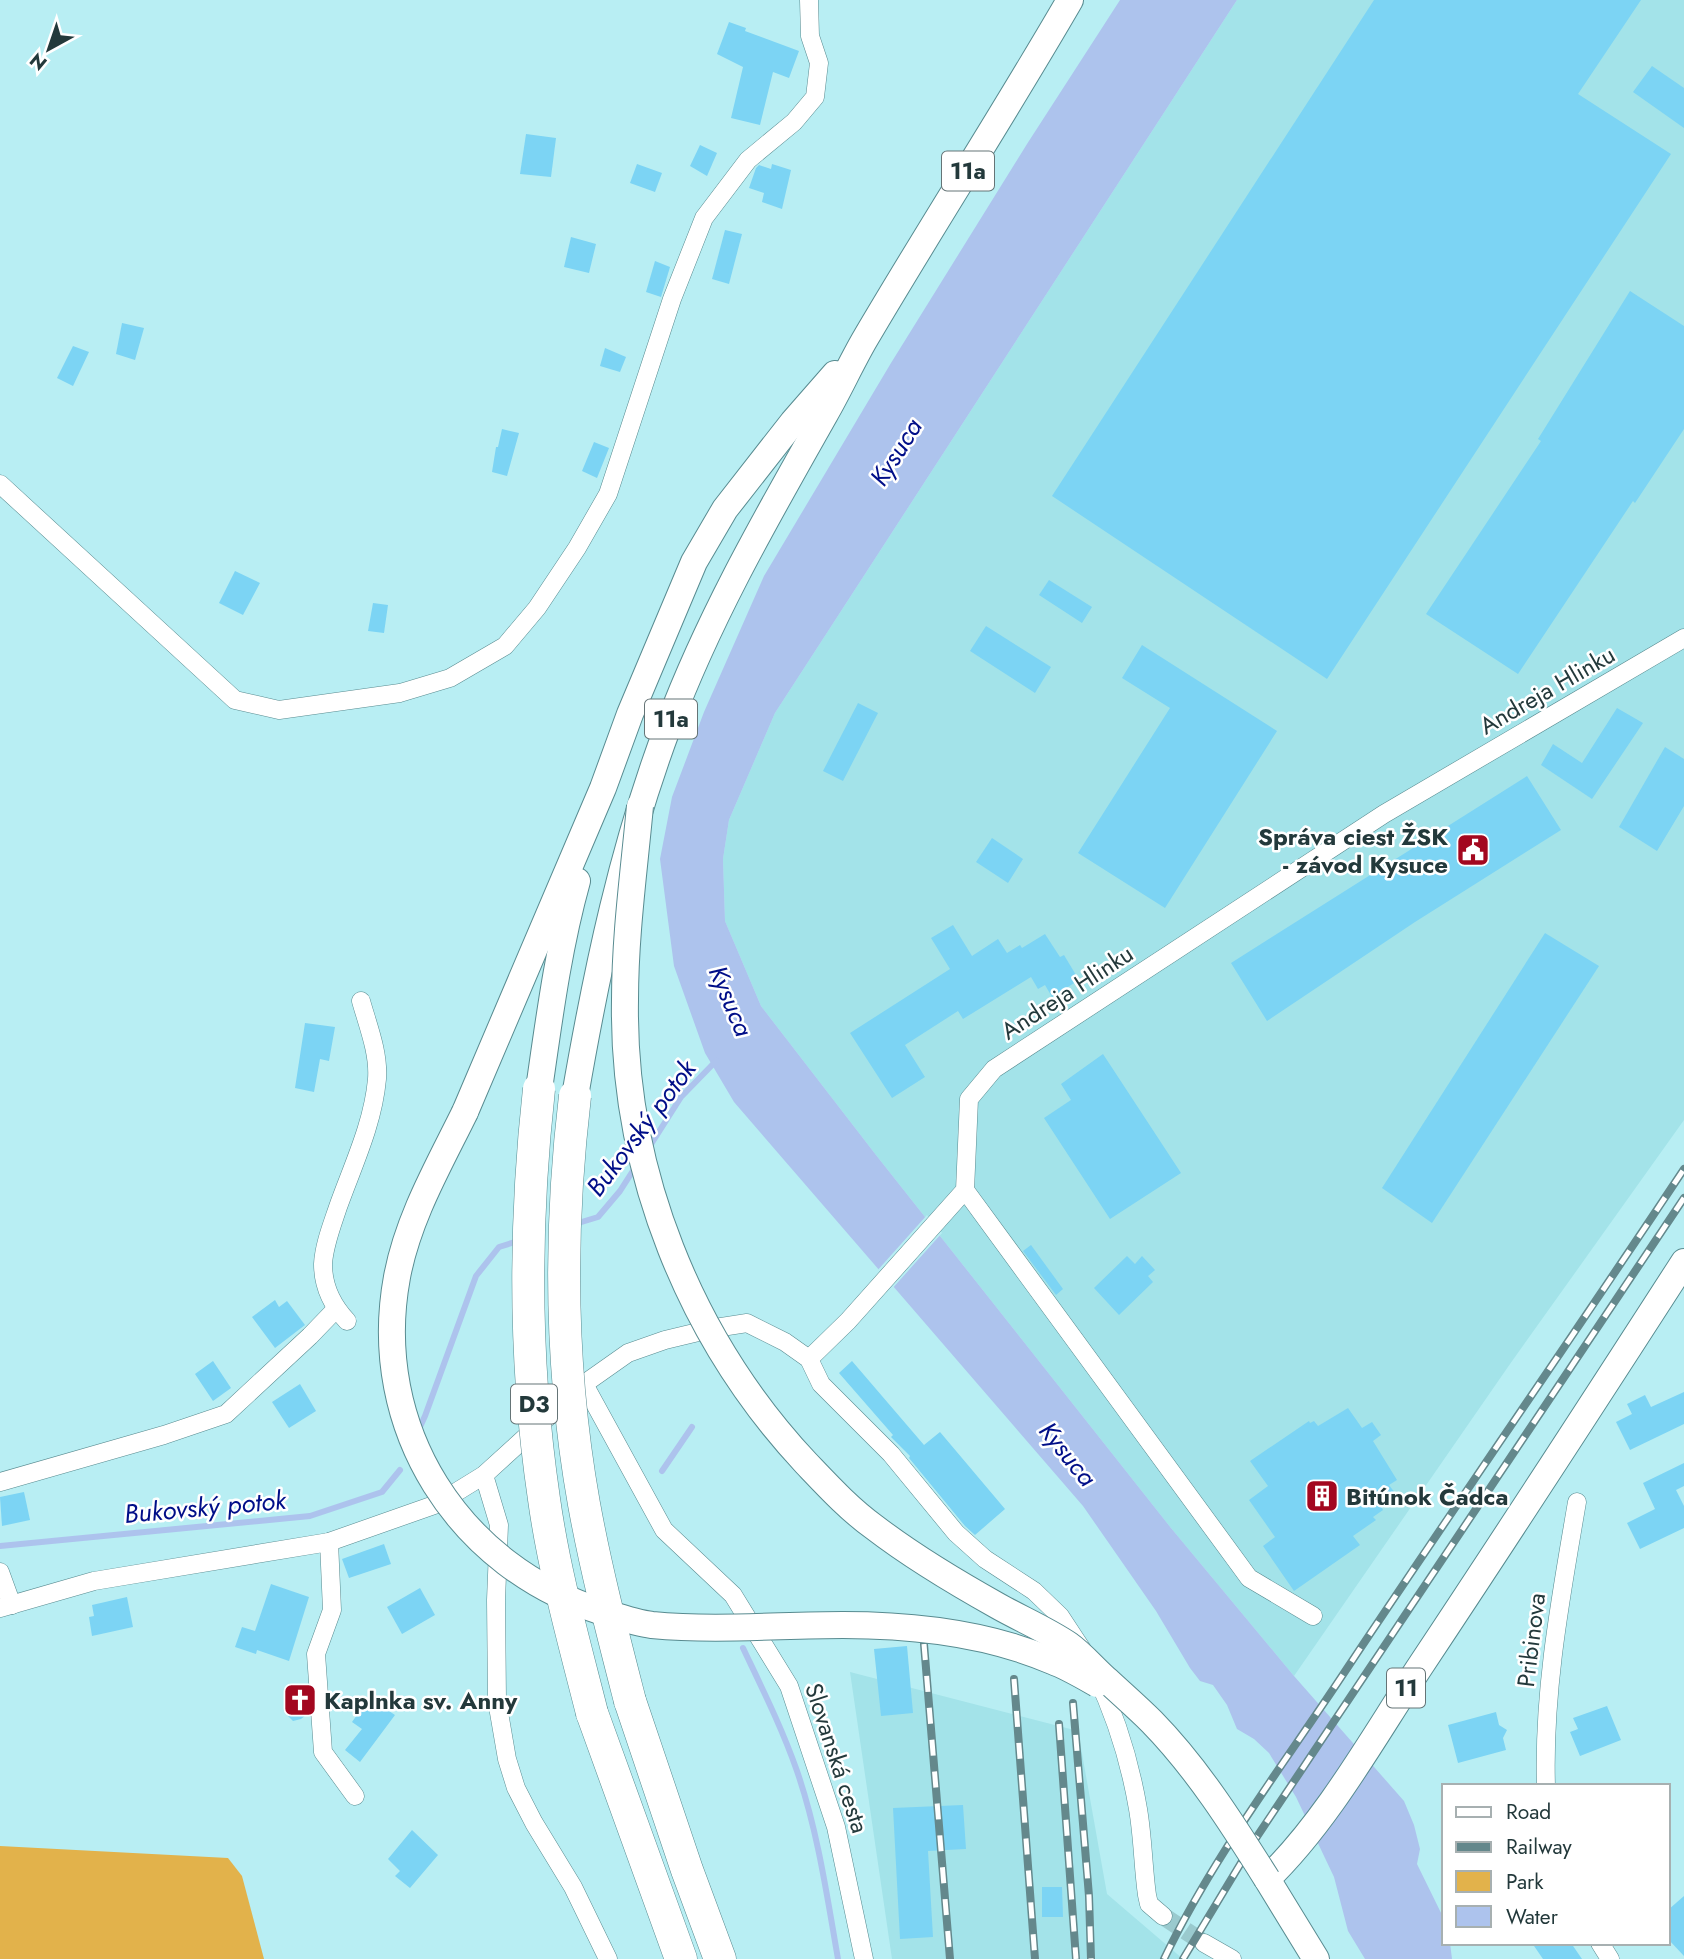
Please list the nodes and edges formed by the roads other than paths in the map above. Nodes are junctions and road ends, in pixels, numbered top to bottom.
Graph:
1 (809, 0) edge
2 (1070, 0) edge
3 (864, 341) junction
4 (0, 484) edge
5 (1684, 638) edge
6 (603, 788) junction
7 (640, 806) junction
8 (361, 1001) dead end
9 (539, 1089) joint
10 (575, 1096) joint
11 (965, 1190) junction
12 (1684, 1262) edge
13 (809, 1359) junction
14 (584, 1384) junction
15 (484, 1475) junction
16 (0, 1482) edge
17 (1577, 1502) dead end
18 (329, 1542) junction
19 (0, 1572) edge
20 (6, 1606) edge
21 (1313, 1616) dead end
22 (1127, 1699) junction
23 (1546, 1784) edge
24 (355, 1796) dead end
25 (1267, 1879) junction
26 (1163, 1916) tunnel mouth
27 (1204, 1943) tunnel mouth
28 (608, 1959) edge
29 (681, 1959) edge
30 (720, 1959) edge
31 (864, 1959) edge
32 (1232, 1959) edge
33 (1316, 1959) edge

1 - 4 street
2 - 3 main road, 11a
3 - 6 main road, 11a
3 - 7 main road, 11a
5 - 11 street, Andreja Hlinku
6 - 9 main road, D3
6 - 22 main road, bridge
7 - 10 main road, D3, bridge
7 - 22 main road, bridge
8 - 16 street
9 - 29 highway, D3, bridge
10 - 30 highway, D3, bridge
11 - 13 street
11 - 21 street
12 - 25 main road, 11
13 - 14 street
13 - 26 street
14 - 15 street
14 - 31 street, Slovanská cesta
15 - 18 street
15 - 28 street
17 - 23 street, Pribinova
18 - 20 street
18 - 24 street
19 - 20 street
22 - 25 main road, bridge
25 - 33 main road
27 - 32 street

